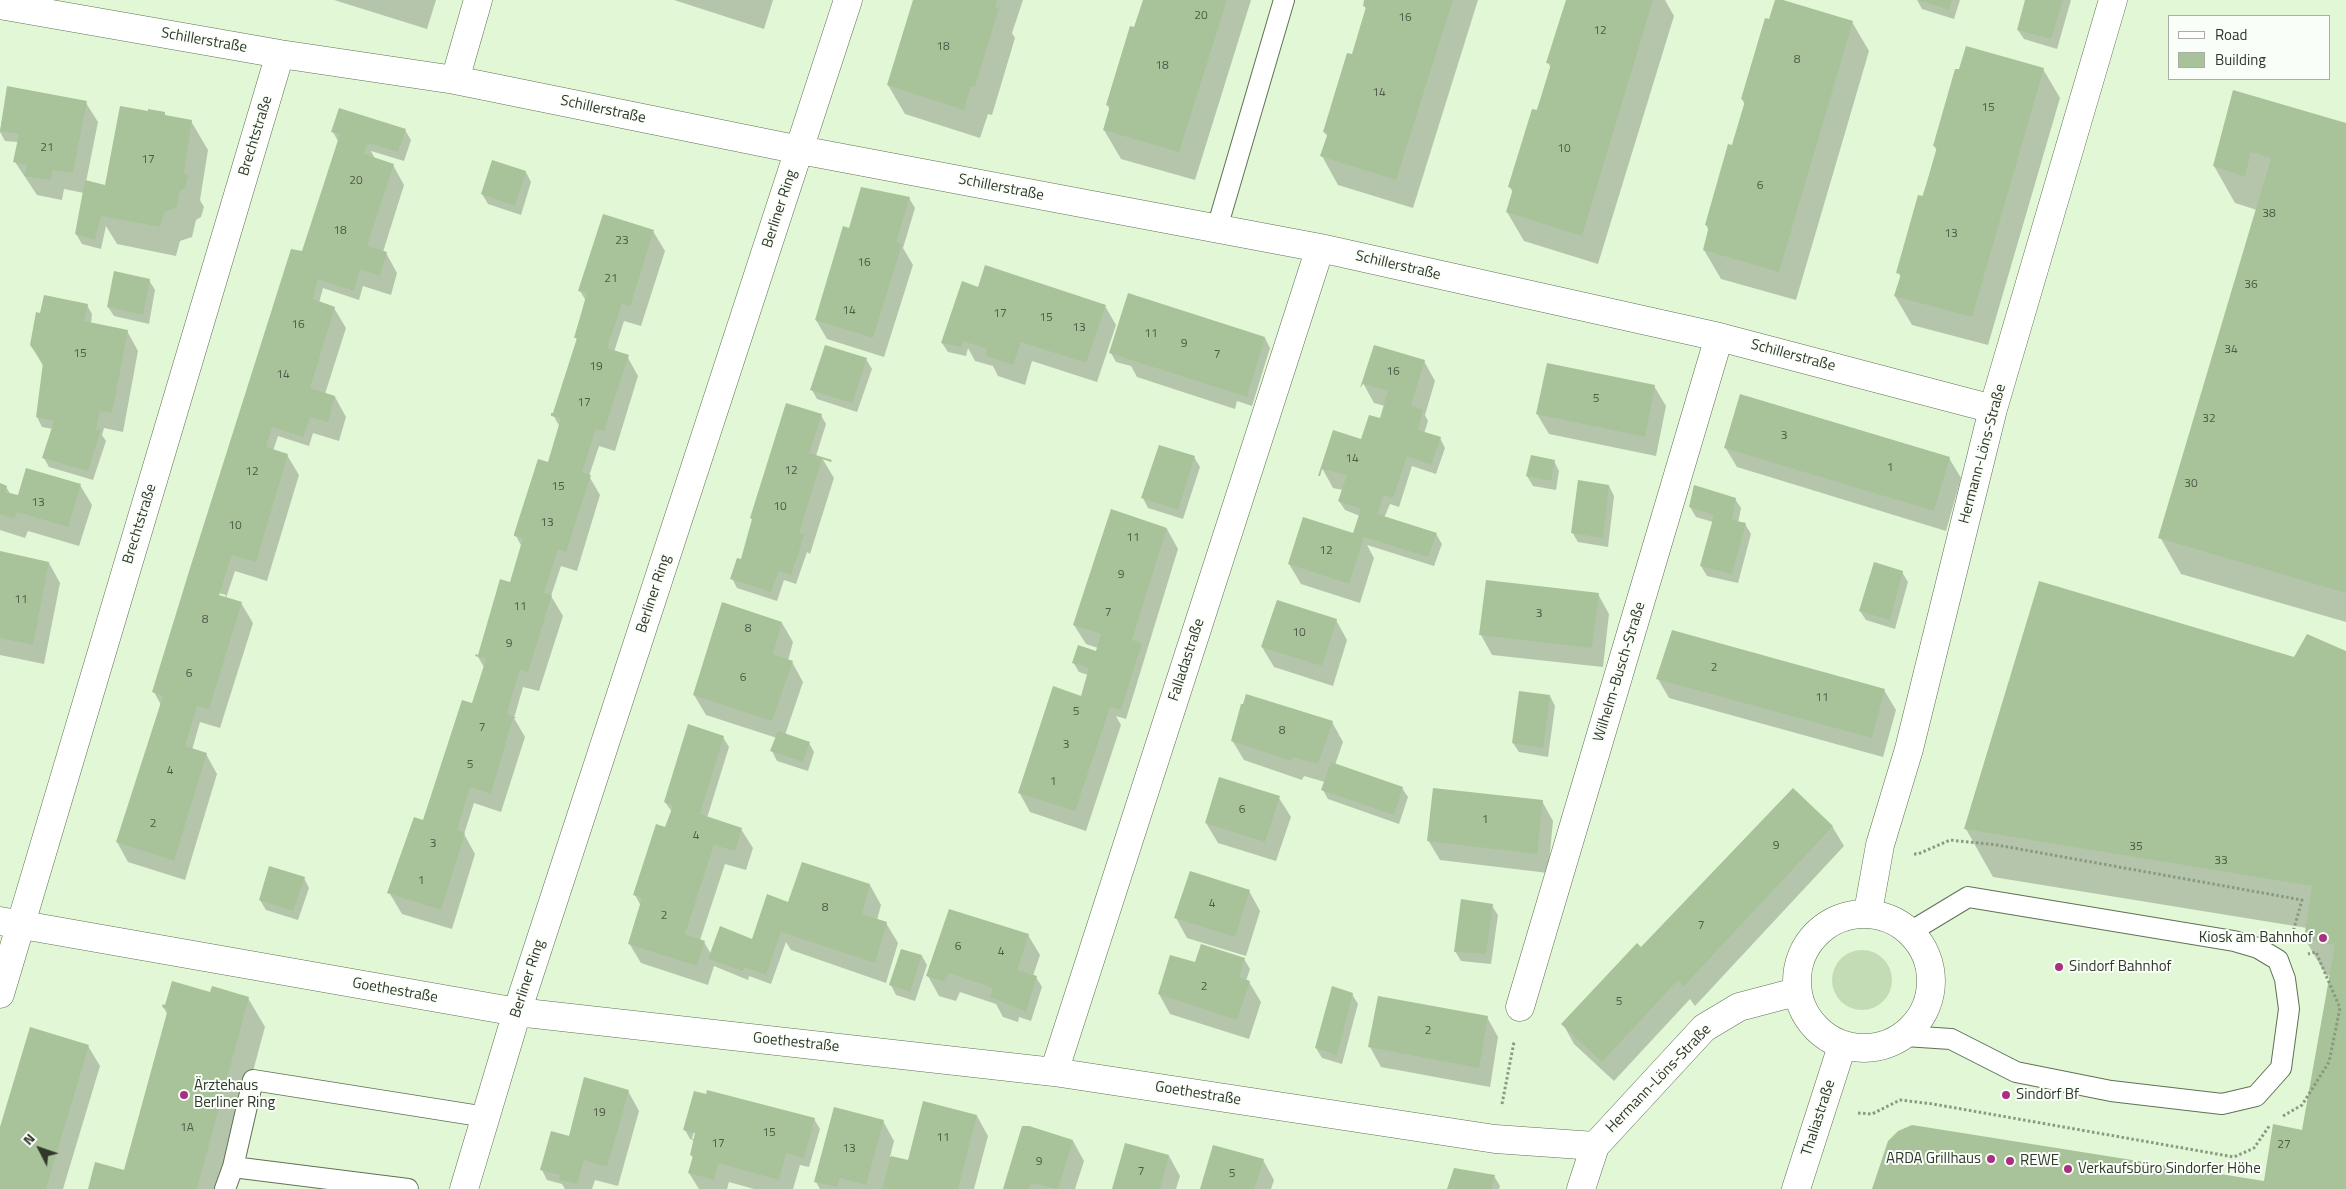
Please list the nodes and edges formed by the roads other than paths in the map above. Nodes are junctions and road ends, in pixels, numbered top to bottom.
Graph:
1 (478, 0) edge
2 (848, 0) edge
3 (1284, 0) edge
4 (2113, 0) edge
5 (0, 5) edge
6 (280, 54) junction
7 (455, 80) junction
8 (800, 150) junction
9 (1217, 228) junction
10 (1320, 248) junction
11 (1719, 337) junction
12 (1993, 409) junction
13 (1868, 912) junction
14 (10, 923) edge
15 (1910, 932) junction
16 (1796, 992) junction
17 (0, 994) edge
18 (1520, 1007) road end
19 (517, 1012) junction
20 (1905, 1036) junction
21 (1842, 1046) junction
22 (1054, 1072) junction
23 (486, 1117) junction
24 (1595, 1146) junction
25 (233, 1167) junction
26 (225, 1189) edge
27 (408, 1189) edge
28 (464, 1189) edge
29 (1581, 1189) edge
30 (1796, 1189) edge

1 - 7 street
2 - 8 street, Berliner Ring
3 - 9 lane
4 - 12 street, Hermann-Löns-Straße
5 - 6 street, Schillerstraße
6 - 7 street, Schillerstraße
6 - 14 street, Brechtstraße
7 - 8 street, Schillerstraße
8 - 9 street, Schillerstraße
8 - 19 street, Berliner Ring
9 - 10 street, Schillerstraße
10 - 11 street, Schillerstraße
10 - 22 street, Falladastraße
11 - 12 street, Schillerstraße
11 - 18 street, Wilhelm-Busch-Straße
12 - 13 street, Hermann-Löns-Straße
13 - 15 street
13 - 16 street
14 - 17 street, Brechtstraße
14 - 19 street, Goethestraße
15 - 20 street
15 - 20 lane
16 - 21 street
16 - 24 street, Hermann-Löns-Straße
19 - 22 street, Goethestraße
19 - 23 street, Berliner Ring
20 - 21 street
21 - 30 street, Thaliastraße
22 - 24 street, Goethestraße
23 - 25 lane
23 - 28 street, Berliner Ring
24 - 29 street, Hermann-Löns-Straße
25 - 26 lane
25 - 27 lane

